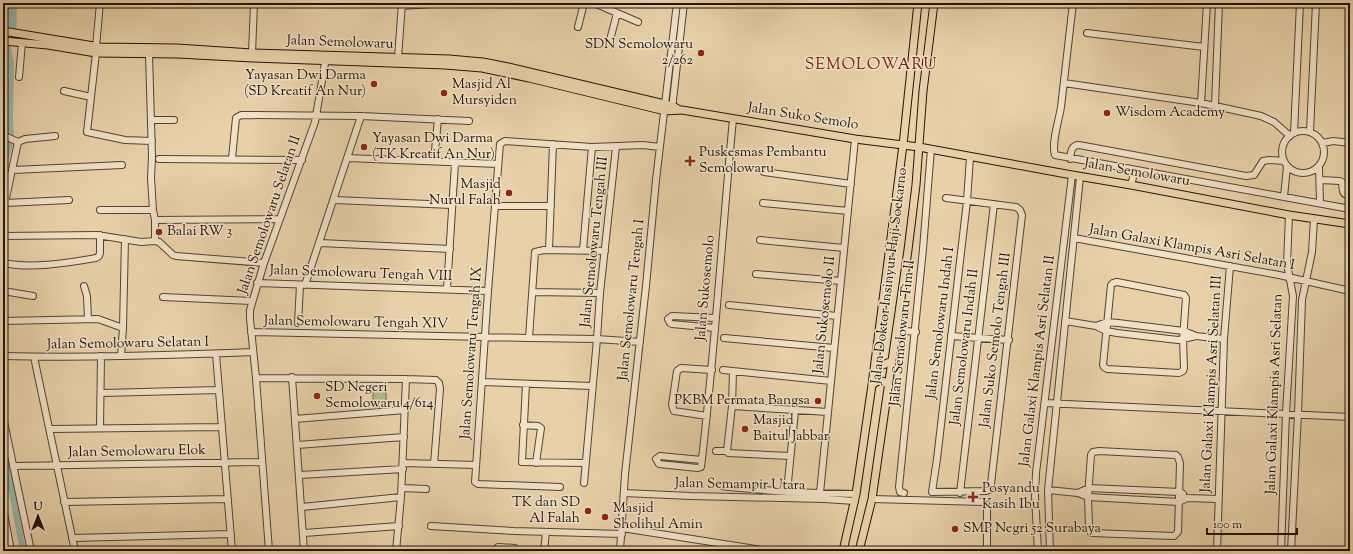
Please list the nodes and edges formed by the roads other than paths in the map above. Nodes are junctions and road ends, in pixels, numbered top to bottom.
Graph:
1 (100, 3) edge
2 (254, 3) edge
3 (445, 3) edge
4 (584, 3) edge
5 (594, 3) edge
6 (677, 3) edge
7 (684, 3) edge
8 (918, 3) edge
9 (934, 3) edge
10 (1073, 3) edge
11 (1207, 3) edge
12 (1219, 3) edge
13 (1300, 3) edge
14 (1316, 3) edge
15 (402, 4) edge
16 (617, 13) junction
17 (638, 22) dead end
18 (578, 27) dead end
19 (5, 31) edge
20 (1087, 33) dead end
21 (610, 40) dead end
22 (4, 41) edge
23 (22, 43) junction
24 (1204, 47) junction
25 (96, 50) junction
26 (177, 51) junction
27 (252, 53) junction
28 (149, 54) junction
29 (326, 58) junction
30 (398, 58) junction
31 (482, 65) junction
32 (19, 77) dead end
33 (1064, 83) junction
34 (64, 91) dead end
35 (92, 97) junction
36 (1201, 103) junction
37 (1215, 106) junction
38 (669, 108) junction
39 (316, 116) junction
40 (361, 116) junction
41 (438, 119) junction
42 (733, 119) junction
43 (151, 120) junction
44 (174, 120) dead end
45 (469, 121) dead end
46 (1310, 132) junction
47 (1292, 135) junction
48 (3, 136) edge
49 (55, 136) dead end
50 (855, 139) junction
51 (16, 141) junction
52 (152, 141) junction
53 (1322, 143) junction
54 (1350, 143) edge
55 (553, 144) junction
56 (903, 145) junction
57 (660, 146) junction
58 (592, 147) junction
59 (616, 147) junction
60 (919, 147) junction
61 (931, 149) junction
62 (970, 157) junction
63 (232, 158) junction
64 (347, 158) junction
65 (159, 159) dead end
66 (1070, 159) junction
67 (302, 160) junction
68 (434, 161) junction
69 (455, 163) junction
70 (1286, 163) junction
71 (498, 164) junction
72 (122, 165) dead end
73 (1319, 167) junction
74 (13, 170) junction
75 (764, 172) dead end
76 (1072, 175) junction
77 (1080, 176) junction
78 (1133, 177) junction
79 (1321, 180) junction
80 (850, 184) junction
81 (1350, 196) edge
82 (1284, 197) junction
83 (946, 198) dead end
84 (69, 200) dead end
85 (334, 200) junction
86 (967, 201) junction
87 (5, 203) junction
88 (763, 203) dead end
89 (1320, 203) junction
90 (994, 204) junction
91 (452, 205) junction
92 (495, 206) junction
93 (551, 206) junction
94 (100, 210) dead end
95 (153, 210) junction
96 (1350, 210) edge
97 (848, 211) junction
98 (3, 212) edge
99 (1289, 215) junction
100 (280, 219) junction
101 (1314, 219) junction
102 (155, 220) junction
103 (1067, 220) junction
104 (1075, 221) junction
105 (1350, 224) edge
106 (100, 235) junction
107 (3, 236) edge
108 (1074, 238) junction
109 (126, 239) junction
110 (760, 240) dead end
111 (155, 241) junction
112 (320, 243) junction
113 (450, 248) junction
114 (844, 248) junction
115 (549, 250) junction
116 (583, 250) junction
117 (605, 251) junction
118 (3, 263) edge
119 (264, 263) junction
120 (1230, 266) junction
121 (756, 274) dead end
122 (1289, 278) junction
123 (1306, 280) junction
124 (841, 281) junction
125 (257, 283) junction
126 (302, 285) junction
127 (84, 286) dead end
128 (447, 289) junction
129 (3, 291) edge
130 (488, 291) junction
131 (1350, 291) edge
132 (533, 292) junction
133 (600, 293) junction
134 (33, 296) dead end
135 (164, 297) dead end
136 (252, 301) junction
137 (729, 305) dead end
138 (837, 316) junction
139 (716, 318) junction
140 (88, 319) junction
141 (3, 321) edge
142 (1065, 322) junction
143 (1107, 322) junction
144 (298, 323) dead end
145 (1096, 326) junction
146 (123, 328) junction
147 (715, 328) junction
148 (896, 330) junction
149 (1106, 331) junction
150 (1184, 331) junction
151 (251, 332) junction
152 (916, 332) junction
153 (951, 336) junction
154 (1196, 336) junction
155 (485, 338) junction
156 (529, 338) junction
157 (724, 338) dead end
158 (978, 338) junction
159 (597, 339) junction
160 (1224, 339) junction
161 (1009, 340) junction
162 (1184, 340) junction
163 (640, 342) junction
164 (834, 348) junction
165 (253, 352) junction
166 (216, 354) junction
167 (3, 356) edge
168 (101, 356) junction
169 (121, 356) junction
170 (34, 357) junction
171 (875, 361) junction
172 (892, 361) junction
173 (712, 370) junction
174 (723, 370) dead end
175 (733, 371) junction
176 (292, 377) junction
177 (256, 378) junction
178 (406, 379) junction
179 (831, 381) junction
180 (483, 382) junction
181 (526, 384) junction
182 (872, 385) junction
183 (592, 386) junction
184 (889, 386) junction
185 (218, 390) junction
186 (102, 393) junction
187 (1045, 403) junction
188 (1056, 403) junction
189 (732, 406) junction
190 (405, 410) junction
191 (795, 410) junction
192 (1222, 410) junction
193 (828, 412) junction
194 (1286, 413) junction
195 (1298, 414) junction
196 (707, 416) junction
197 (3, 417) edge
198 (1350, 417) edge
199 (295, 418) junction
200 (523, 425) junction
201 (221, 427) junction
202 (50, 428) junction
203 (100, 428) junction
204 (404, 437) junction
205 (297, 445) junction
206 (728, 450) junction
207 (716, 451) dead end
208 (790, 456) junction
209 (702, 460) junction
210 (225, 462) junction
211 (262, 462) junction
212 (536, 463) junction
213 (585, 463) junction
214 (434, 464) junction
215 (57, 465) junction
216 (476, 465) junction
217 (13, 466) junction
218 (403, 466) junction
219 (300, 475) junction
220 (584, 483) dead end
221 (723, 486) dead end
222 (560, 487) dead end
223 (402, 488) junction
224 (1088, 488) junction
225 (426, 489) dead end
226 (1048, 490) junction
227 (787, 492) junction
228 (932, 492) joint
229 (1180, 492) junction
230 (624, 493) junction
231 (820, 493) junction
232 (904, 493) dead end
233 (960, 493) junction
234 (1078, 493) junction
235 (1088, 496) junction
236 (402, 497) junction
237 (856, 498) junction
238 (1187, 498) junction
239 (228, 499) junction
240 (872, 499) junction
241 (1218, 499) junction
242 (64, 502) junction
243 (1179, 502) junction
244 (302, 507) junction
245 (3, 508) edge
246 (5, 526) edge
247 (399, 526) junction
248 (431, 526) dead end
249 (622, 531) junction
250 (546, 532) junction
251 (304, 533) junction
252 (231, 534) junction
253 (72, 538) junction
254 (620, 550) edge
255 (11, 551) edge
256 (31, 551) edge
257 (75, 551) edge
258 (232, 551) edge
259 (269, 551) edge
260 (304, 551) edge
261 (396, 551) edge
262 (496, 551) edge
263 (516, 551) edge
264 (544, 551) edge
265 (630, 551) edge
266 (769, 551) edge
267 (843, 551) edge
268 (859, 551) edge
269 (987, 551) edge
270 (1038, 551) edge
271 (1050, 551) edge
272 (1217, 551) edge
273 (1281, 551) edge
274 (1292, 551) edge

1 - 25 street
2 - 27 street
3 - 15 street
4 - 18 street
5 - 16 street
6 - 38 street
7 - 38 street
8 - 56 main road, Jalan Doktor Insinyur Haji Soekarno
9 - 60 main road, Jalan Doktor Insinyur Haji Soekarno
10 - 33 street
11 - 24 street
12 - 37 street
13 - 47 street
14 - 46 street
15 - 30 street
16 - 17 street
16 - 21 street
19 - 25 main road, Jalan Semolowaru
20 - 24 street
22 - 23 main road, Jalan Semolowaru
23 - 25 main road, Jalan Semolowaru
23 - 32 street
24 - 36 street
25 - 26 main road, Jalan Semolowaru
25 - 28 main road, Jalan Semolowaru
25 - 35 street
26 - 27 main road, Jalan Semolowaru
26 - 28 main road, Jalan Semolowaru
26 - 29 main road, Jalan Semolowaru
27 - 29 main road, Jalan Semolowaru
28 - 43 street
29 - 30 main road, Jalan Semolowaru
29 - 31 main road, Jalan Semolowaru
29 - 39 street, Jalan Semolowaru Selatan II
30 - 31 main road, Jalan Semolowaru
31 - 38 main road, Jalan Semolowaru
33 - 36 street
33 - 66 street
34 - 35 street
35 - 52 street
36 - 37 street
37 - 47 street
38 - 42 main road, Jalan Suko Semolo
38 - 57 street, Jalan Semolowaru Tengah I
39 - 40 street
39 - 63 street
39 - 67 street, Jalan Semolowaru Selatan II
40 - 41 street
40 - 64 street
41 - 45 street
41 - 68 street
42 - 50 main road, Jalan Suko Semolo
42 - 139 street, Jalan Sukosemolo
43 - 44 street
43 - 52 street
46 - 47 street
46 - 53 street
47 - 70 street
48 - 51 street
49 - 51 street
50 - 56 main road, Jalan Suko Semolo
50 - 80 street, Jalan Sukosemolo II
51 - 74 street
52 - 95 street
53 - 54 street
53 - 73 street
55 - 58 street
55 - 71 street, Jalan Semolowaru Tengah IX
55 - 93 street
56 - 60 main road, Jalan Suko Semolo
56 - 171 main road, Jalan Doktor Insinyur Haji Soekarno
57 - 59 street
57 - 163 street, Jalan Semolowaru Tengah I
58 - 59 street
58 - 116 street
59 - 117 street, Jalan Semolowaru Tengah III
60 - 61 main road, Jalan Semolowaru
60 - 148 main road, Jalan Doktor Insinyur Haji Soekarno
61 - 62 main road, Jalan Semolowaru
61 - 152 street, Jalan Semolowaru Tim II
62 - 76 main road, Jalan Semolowaru
62 - 86 street, Jalan Semolowaru Indah I
63 - 65 street
63 - 67 street
64 - 68 street
64 - 85 street
66 - 70 street
66 - 78 street
67 - 100 street, Jalan Semolowaru Selatan II
68 - 69 street
69 - 71 street
69 - 91 street
70 - 73 street
70 - 82 street
71 - 92 street, Jalan Semolowaru Tengah IX
72 - 74 street
73 - 79 street
74 - 87 street
75 - 80 street
76 - 77 main road, Jalan Semolowaru
76 - 103 street, Jalan Galaxi Klampis Asri Selatan II
77 - 78 main road, Jalan Semolowaru
77 - 104 street, Jalan Galaxi Klampis Asri Selatan II
78 - 82 street
78 - 99 main road, Jalan Semolowaru
79 - 81 street
79 - 89 street
80 - 97 street, Jalan Sukosemolo II
82 - 89 street
83 - 86 street, Jalan Suko Semolo Tengah III
84 - 87 street
85 - 91 street
85 - 112 street
86 - 90 street, Jalan Suko Semolo Tengah III
86 - 153 street, Jalan Semolowaru Indah I
87 - 98 street
88 - 97 street
89 - 96 street
90 - 158 street, Jalan Semolowaru Indah II
90 - 161 street, Jalan Suko Semolo Tengah III
91 - 113 street
92 - 93 street
92 - 130 street, Jalan Semolowaru Tengah IX
93 - 115 street
94 - 95 street
95 - 102 street
97 - 114 street, Jalan Sukosemolo II
99 - 101 main road, Jalan Semolowaru
99 - 122 street, Jalan Galaxi Klampis Asri Selatan
100 - 102 street
100 - 119 street, Jalan Semolowaru Selatan II
101 - 105 main road, Jalan Semolowaru
101 - 123 street, Jalan Galaxi Klampis Asri Selatan
102 - 111 street
103 - 104 street
103 - 187 street, Jalan Galaxi Klampis Asri Selatan II
104 - 108 street, Jalan Galaxi Klampis Asri Selatan II
106 - 107 street
106 - 109 street
106 - 118 street
108 - 120 street, Jalan Galaxi Klampis Asri Selatan I
108 - 142 street, Jalan Galaxi Klampis Asri Selatan II
109 - 111 street
109 - 146 street
110 - 114 street
111 - 119 street
112 - 113 street
112 - 126 street
113 - 128 street
114 - 124 street, Jalan Sukosemolo II
115 - 116 street
115 - 132 street
116 - 117 street
117 - 133 street, Jalan Semolowaru Tengah III
119 - 125 street, Jalan Semolowaru Selatan II
120 - 122 street, Jalan Galaxi Klampis Asri Selatan I
120 - 160 street, Jalan Galaxi Klampis Asri Selatan III
121 - 124 street
122 - 123 street, Jalan Galaxi Klampis Asri Selatan I
122 - 194 street, Jalan Galaxi Klampis Asri Selatan
123 - 131 street, Jalan Galaxi Klampis Asri Selatan I
123 - 195 street, Jalan Galaxi Klampis Asri Selatan
124 - 138 street, Jalan Sukosemolo II
125 - 126 street, Jalan Semolowaru Tengah VIII
125 - 136 street, Jalan Semolowaru Selatan II
126 - 128 street, Jalan Semolowaru Tengah VIII
126 - 144 street
127 - 140 street
128 - 130 street, Jalan Semolowaru Tengah VIII
129 - 134 street
130 - 155 street, Jalan Semolowaru Tengah IX
132 - 133 street
132 - 156 street
133 - 159 street, Jalan Semolowaru Tengah III
135 - 136 street
136 - 151 street, Jalan Semolowaru Selatan II
137 - 138 street
138 - 164 street, Jalan Sukosemolo II
139 - 147 street, Jalan Sukosemolo
139 - 147 street
140 - 141 street
140 - 146 street
142 - 145 street
142 - 188 street, Jalan Galaxi Klampis Asri Selatan II
143 - 145 street
143 - 149 street
143 - 150 street
143 - 150 street
145 - 149 street
146 - 169 street
147 - 173 street, Jalan Sukosemolo
148 - 152 street
148 - 172 main road, Jalan Doktor Insinyur Haji Soekarno
149 - 162 street
149 - 162 street
150 - 154 street
150 - 162 street
151 - 155 street, Jalan Semolowaru Tengah XIV
151 - 165 street, Jalan Semolowaru Selatan II
152 - 232 street, Jalan Semolowaru Tim II
153 - 158 street
153 - 228 street, Jalan Semolowaru Indah I
154 - 160 street
154 - 162 street
155 - 156 street, Jalan Semolowaru Tengah XIV
155 - 180 street, Jalan Semolowaru Tengah IX
156 - 159 street, Jalan Semolowaru Tengah XIV
157 - 164 street
158 - 161 street
158 - 233 street, Jalan Semolowaru Indah II
159 - 163 street, Jalan Semolowaru Tengah XIV
159 - 183 street, Jalan Semolowaru Tengah III
160 - 192 street, Jalan Galaxi Klampis Asri Selatan III
161 - 233 street, Jalan Suko Semolo Tengah III
163 - 230 street, Jalan Semolowaru Tengah I
164 - 179 street, Jalan Sukosemolo II
165 - 166 street, Jalan Semolowaru Selatan I
165 - 177 street, Jalan Semolowaru Selatan II
166 - 169 street, Jalan Semolowaru Selatan I
166 - 185 street
167 - 170 street, Jalan Semolowaru Selatan I
168 - 169 street, Jalan Semolowaru Selatan I
168 - 170 street, Jalan Semolowaru Selatan I
168 - 186 street
170 - 202 street
171 - 172 main road
171 - 182 main road, Jalan Doktor Insinyur Haji Soekarno
172 - 184 main road, Jalan Doktor Insinyur Haji Soekarno
173 - 196 street, Jalan Sukosemolo
173 - 196 street
174 - 175 street
175 - 179 street
175 - 189 street
176 - 177 street
176 - 178 street
176 - 199 street
177 - 211 street, Jalan Semolowaru Selatan II
178 - 190 street
178 - 214 street
179 - 193 street, Jalan Sukosemolo II
180 - 181 street
180 - 216 street, Jalan Semolowaru Tengah IX
181 - 183 street
181 - 200 street
182 - 184 main road
182 - 237 main road, Jalan Doktor Insinyur Haji Soekarno
183 - 213 street, Jalan Semolowaru Tengah III
184 - 240 main road, Jalan Doktor Insinyur Haji Soekarno
185 - 186 street
185 - 201 street
186 - 203 street
187 - 188 street
187 - 270 street, Jalan Galaxi Klampis Asri Selatan II
188 - 192 street
188 - 226 street, Jalan Galaxi Klampis Asri Selatan II
189 - 191 street
189 - 206 street
190 - 199 street
190 - 204 street
191 - 193 street
191 - 208 street
192 - 194 street
192 - 241 street, Jalan Galaxi Klampis Asri Selatan III
193 - 231 street, Jalan Sukosemolo II
194 - 195 street
194 - 273 street, Jalan Galaxi Klampis Asri Selatan
195 - 198 street
195 - 274 street, Jalan Galaxi Klampis Asri Selatan
196 - 209 street, Jalan Sukosemolo
197 - 217 street
199 - 205 street
200 - 212 street
200 - 212 street
201 - 203 street
201 - 210 street
202 - 203 street
202 - 215 street
204 - 205 street
204 - 218 street
205 - 219 street
206 - 207 street
206 - 208 street
208 - 227 street
209 - 209 street
210 - 211 street, Jalan Semolowaru Elok
210 - 215 street, Jalan Semolowaru Elok
210 - 239 street
211 - 259 street, Jalan Semolowaru Selatan II
212 - 213 street
213 - 220 street, Jalan Semolowaru Tengah III
214 - 216 street
214 - 218 street
215 - 217 street, Jalan Semolowaru Elok
215 - 242 street
216 - 222 street, Jalan Semolowaru Tengah IX
217 - 256 street
218 - 219 street
218 - 223 street
219 - 244 street
221 - 227 street
223 - 225 street
223 - 236 street
224 - 229 street
224 - 229 street
224 - 234 street
224 - 235 street
226 - 234 street
226 - 271 street, Jalan Galaxi Klampis Asri Selatan II
227 - 231 street
228 - 233 street, Jalan Suko Semolo Tengah III
229 - 238 street
229 - 243 street
230 - 237 street, Jalan Semampir Utara
230 - 249 street, Jalan Semolowaru Tengah I
231 - 237 street
234 - 235 street
235 - 243 street
235 - 243 street
236 - 244 street
236 - 247 street
237 - 267 main road, Jalan Doktor Insinyur Haji Soekarno
238 - 241 street
238 - 243 street
239 - 242 street
239 - 252 street
240 - 268 main road, Jalan Doktor Insinyur Haji Soekarno
240 - 269 street
241 - 272 street, Jalan Galaxi Klampis Asri Selatan III
242 - 253 street
244 - 251 street
245 - 246 street
246 - 255 street
247 - 251 street
247 - 261 street
248 - 250 street
249 - 250 street
249 - 254 street, Jalan Semolowaru Tengah I
249 - 266 street
250 - 264 street
251 - 260 street
252 - 253 street
252 - 258 street
253 - 257 street
254 - 265 street
262 - 263 street

